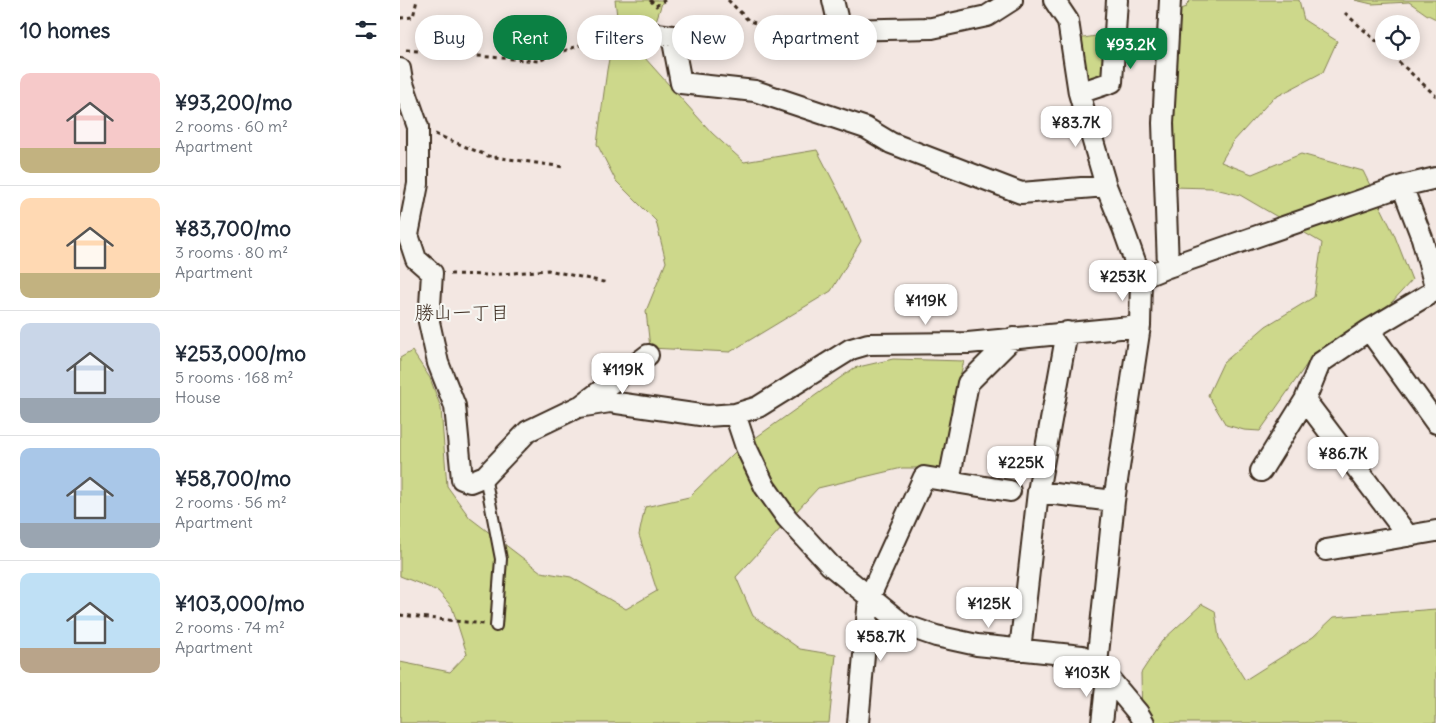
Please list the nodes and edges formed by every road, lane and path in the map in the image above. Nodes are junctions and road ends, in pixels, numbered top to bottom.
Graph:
1 (417, 0) edge
2 (650, 0) edge
3 (665, 0) edge
4 (728, 0) edge
5 (833, 0) edge
6 (1012, 0) edge
7 (1054, 0) edge
8 (1117, 0) edge
9 (1170, 0) edge
10 (1345, 13) dead end
11 (836, 15) edge
12 (400, 18) edge
13 (754, 23) edge
14 (877, 29) edge
15 (662, 35) edge
16 (1375, 40) edge
17 (577, 46) edge
18 (400, 50) edge
19 (1397, 60) edge
20 (400, 69) edge
21 (1079, 93) junction
22 (1436, 96) edge
23 (418, 127) junction
24 (564, 167) dead end
25 (1436, 178) edge
26 (1106, 186) junction
27 (1402, 186) junction
28 (1168, 266) junction
29 (432, 273) junction
30 (1141, 278) junction
31 (608, 283) dead end
32 (1140, 326) junction
33 (1369, 330) junction
34 (1067, 332) junction
35 (1013, 338) junction
36 (648, 355) dead end
37 (1305, 400) junction
38 (578, 407) junction
39 (1432, 412) edge
40 (735, 414) junction
41 (1261, 471) dead end
42 (485, 476) junction
43 (949, 481) junction
44 (1010, 492) dead end
45 (1038, 492) junction
46 (1114, 502) junction
47 (1436, 531) edge
48 (1408, 536) junction
49 (1326, 550) dead end
50 (869, 598) junction
51 (400, 615) edge
52 (496, 626) joint
53 (1020, 650) junction
54 (1102, 671) junction
55 (858, 723) edge
56 (1102, 723) edge
57 (1144, 723) edge

1 - 12 path
2 - 3 path
4 - 13 path
5 - 11 street
6 - 14 street
7 - 21 street
8 - 21 street
9 - 28 street
10 - 16 path
15 - 26 street
17 - 18 path
19 - 22 path
20 - 23 street
21 - 26 street
23 - 24 path
23 - 29 street
25 - 27 street
26 - 30 street
27 - 28 street
27 - 33 street
28 - 30 street
29 - 31 path
29 - 42 street
30 - 32 street
32 - 34 street
32 - 46 street
33 - 37 street
33 - 39 street
34 - 35 street
34 - 45 street
35 - 40 street
35 - 43 street
36 - 38 street
37 - 41 street
37 - 48 street
38 - 40 street
38 - 42 street
40 - 50 street
42 - 52 lane
43 - 44 street
43 - 50 street
45 - 46 street
45 - 53 street
46 - 54 street
47 - 48 street
48 - 49 street
50 - 53 street
50 - 55 street
51 - 52 path
53 - 54 street
54 - 56 street
54 - 57 street

